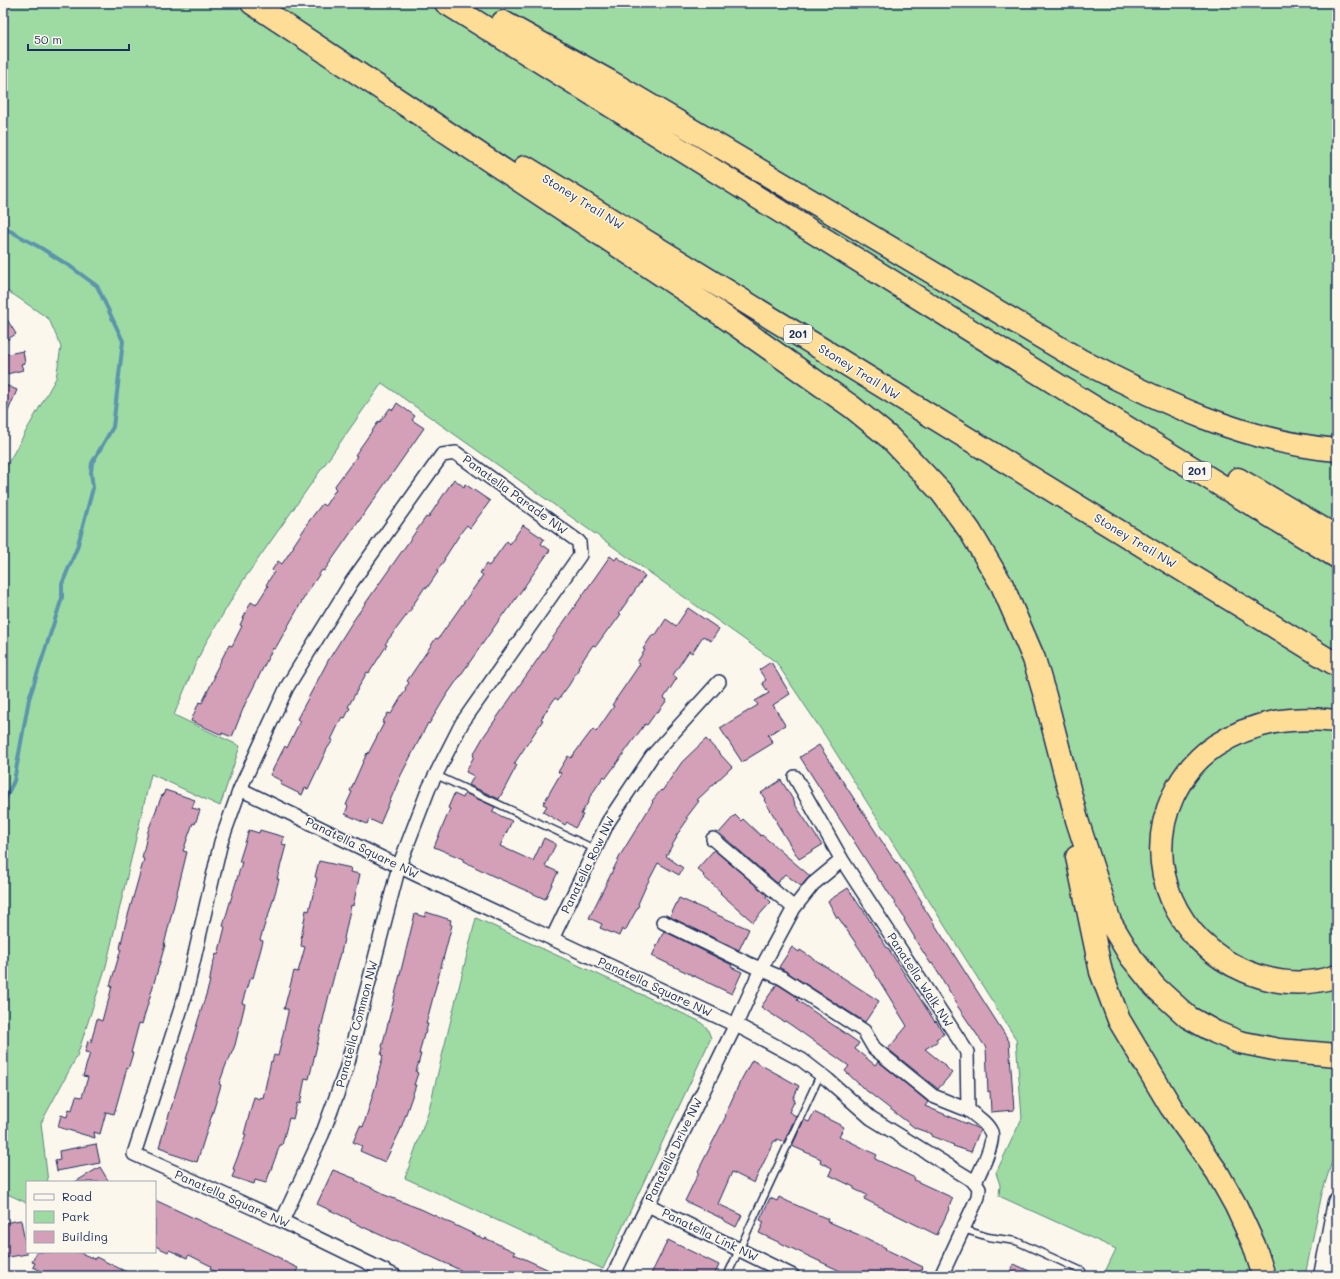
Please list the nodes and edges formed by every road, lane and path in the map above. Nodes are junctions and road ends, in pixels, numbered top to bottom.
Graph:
1 (252, 3) edge
2 (258, 3) edge
3 (446, 3) edge
4 (468, 3) edge
5 (1058, 385) junction
6 (1337, 450) edge
7 (1337, 537) edge
8 (1337, 557) edge
9 (1337, 665) edge
10 (719, 682) dead end
11 (1337, 721) edge
12 (436, 774) junction
13 (795, 777) dead end
14 (240, 789) junction
15 (1077, 820) junction
16 (713, 839) dead end
17 (595, 849) junction
18 (842, 860) junction
19 (398, 866) junction
20 (794, 908) junction
21 (663, 922) dead end
22 (552, 939) junction
23 (761, 969) junction
24 (1337, 976) edge
25 (736, 1024) junction
26 (1337, 1055) edge
27 (820, 1075) junction
28 (968, 1110) junction
29 (975, 1182) junction
30 (1337, 1202) edge
31 (648, 1205) junction
32 (282, 1221) junction
33 (963, 1229) junction
34 (739, 1250) junction
35 (395, 1276) edge
36 (613, 1276) edge
37 (727, 1276) edge
38 (793, 1276) edge
39 (941, 1276) edge
40 (1079, 1276) edge
41 (1264, 1276) edge
42 (1322, 1276) edge

1 - 15 highway
2 - 9 highway, Stoney Trail NW / 201
3 - 5 highway, 201
4 - 6 highway
5 - 7 highway
5 - 8 highway, 201
10 - 17 street, Panatella Row NW
11 - 24 highway
12 - 14 street, Panatella Parade NW
12 - 17 lane
12 - 19 street, Panatella Parade NW
13 - 18 street, Panatella Walk NW
14 - 19 street, Panatella Square NW
14 - 32 street, Panatella Square NW
15 - 26 highway
15 - 41 highway
16 - 20 street
17 - 22 street, Panatella Row NW
18 - 20 street
18 - 28 street, Panatella Walk NW
19 - 22 street, Panatella Square NW
19 - 32 street, Panatella Common NW
20 - 23 street
21 - 23 street
22 - 25 street, Panatella Square NW
23 - 25 street
23 - 28 street
25 - 27 street, Panatella Square NW
25 - 31 street, Panatella Drive NW
27 - 29 street, Panatella Square NW
27 - 34 lane
28 - 29 street
29 - 33 street
30 - 42 main road
31 - 34 street, Panatella Link NW
31 - 36 street, Panatella Drive NW
32 - 35 street, Panatella Square NW
33 - 39 street
33 - 40 lane
34 - 37 lane
34 - 38 street, Panatella Link NW

